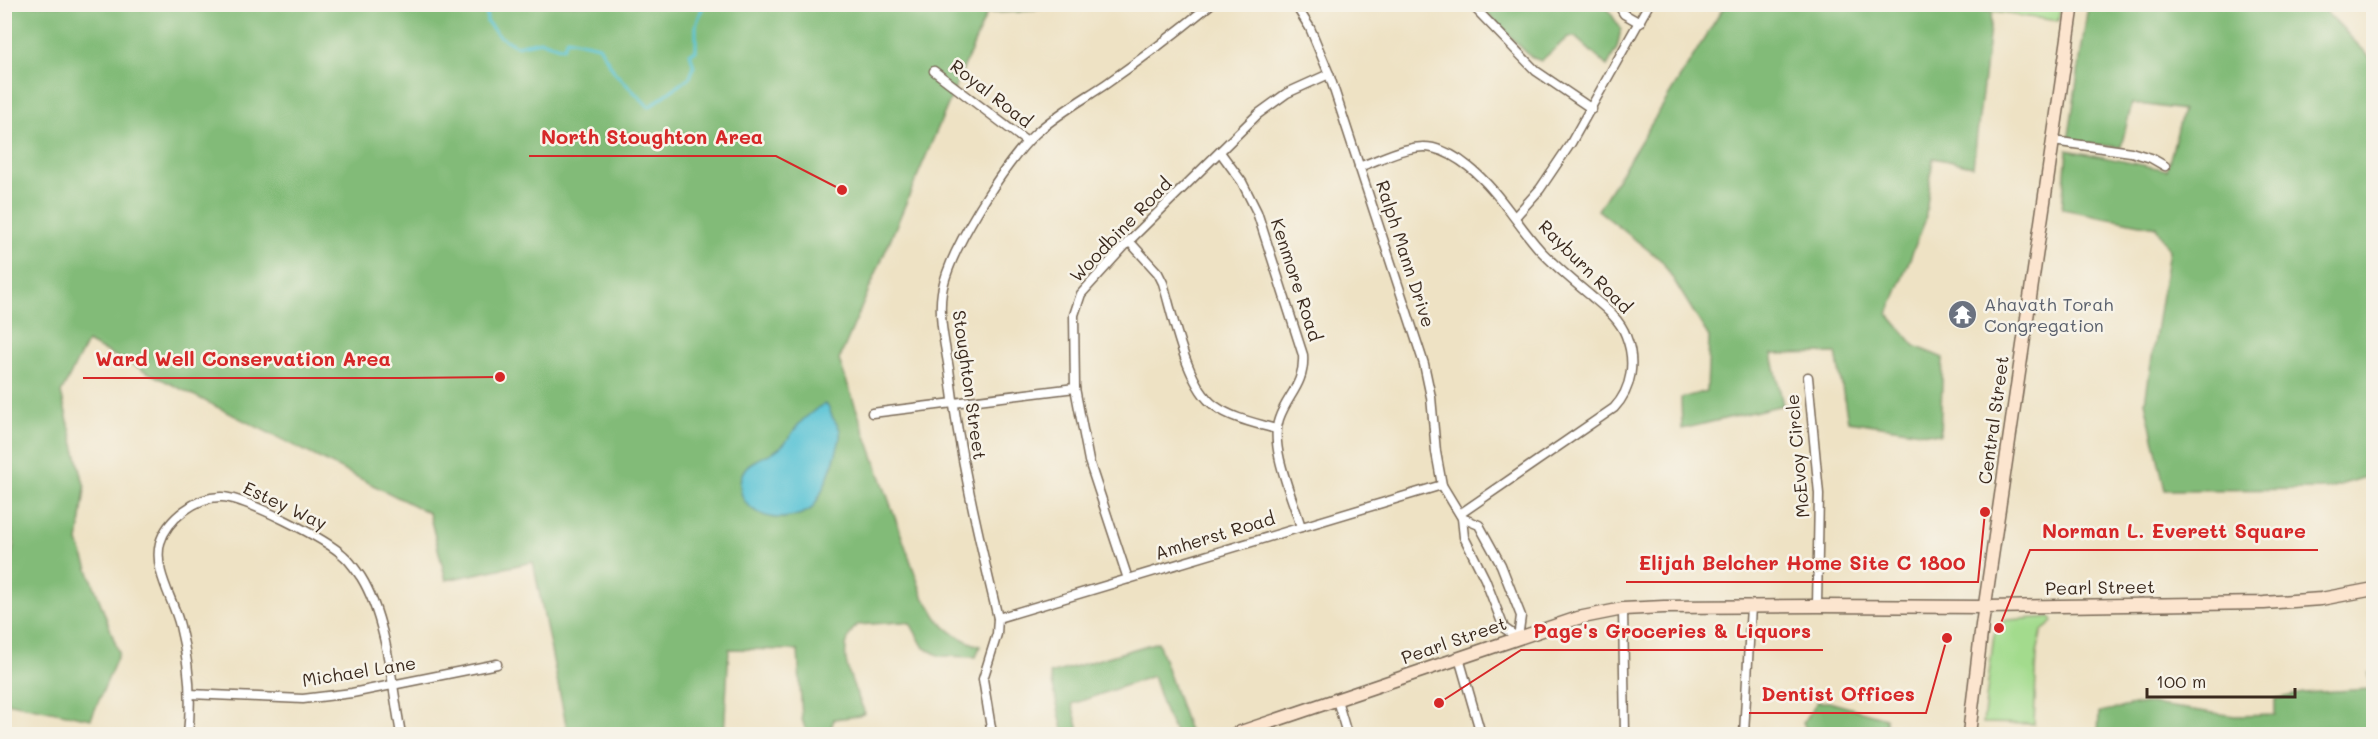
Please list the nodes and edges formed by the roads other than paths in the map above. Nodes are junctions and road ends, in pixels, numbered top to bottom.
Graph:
1 (1211, 4) edge
2 (1295, 4) edge
3 (1471, 4) edge
4 (1618, 4) edge
5 (1649, 4) edge
6 (2073, 4) edge
7 (1640, 23) junction
8 (934, 71) dead end
9 (1329, 74) junction
10 (1592, 109) junction
11 (2053, 141) junction
12 (1027, 142) junction
13 (1220, 152) junction
14 (2165, 166) dead end
15 (1359, 167) junction
16 (1515, 217) junction
17 (1129, 241) junction
18 (1808, 377) dead end
19 (1075, 388) junction
20 (953, 403) junction
21 (872, 413) dead end
22 (1276, 429) junction
23 (1442, 485) junction
24 (1461, 516) junction
25 (1302, 527) junction
26 (1128, 579) junction
27 (2373, 589) edge
28 (1751, 606) junction
29 (1817, 606) junction
30 (1985, 608) junction
31 (1623, 609) junction
32 (998, 618) junction
33 (1518, 638) junction
34 (1459, 658) junction
35 (496, 664) dead end
36 (392, 684) junction
37 (190, 694) junction
38 (1337, 700) junction
39 (188, 735) edge
40 (401, 735) edge
41 (992, 735) edge
42 (1234, 735) edge
43 (1347, 735) edge
44 (1481, 735) edge
45 (1625, 735) edge
46 (1744, 735) edge
47 (1970, 735) edge

1 - 12 street, Stoughton Street
2 - 9 street, Ralph Mann Drive
3 - 10 street
4 - 7 street
5 - 7 street
6 - 11 main road, Central Street
7 - 10 street
8 - 12 street, Royal Road
9 - 13 street, Woodbine Road
9 - 15 street, Ralph Mann Drive
10 - 16 street
11 - 14 street
11 - 30 main road, Central Street
12 - 20 street, Stoughton Street
13 - 17 street, Woodbine Road
13 - 22 street, Kenmore Road
15 - 16 street, Rayburn Road
15 - 23 street, Ralph Mann Drive
16 - 24 street, Rayburn Road
17 - 19 street, Woodbine Road
17 - 22 street
18 - 29 street, McEvoy Circle
19 - 20 street
19 - 26 street, Woodbine Road
20 - 21 street
20 - 32 street, Stoughton Street
22 - 25 street
23 - 24 street, Ralph Mann Drive
23 - 25 street, Amherst Road
24 - 33 street, Ralph Mann Drive
24 - 33 street, Ralph Mann Drive
25 - 26 street, Amherst Road
26 - 32 street, Amherst Road
27 - 30 main road, Pearl Street
28 - 29 main road, Pearl Street
28 - 31 main road, Pearl Street
28 - 46 street
29 - 30 main road, Pearl Street
30 - 47 main road, Central Street
31 - 33 main road, Pearl Street
31 - 45 street
32 - 41 street, Stoughton Street
33 - 34 main road, Pearl Street
34 - 38 main road, Pearl Street
34 - 44 street
35 - 36 street, Michael Lane
36 - 37 street, Michael Lane
36 - 37 street, Estey Way
36 - 40 street, Estey Way
37 - 39 street, Estey Way
38 - 42 main road, Pearl Street
38 - 43 street

